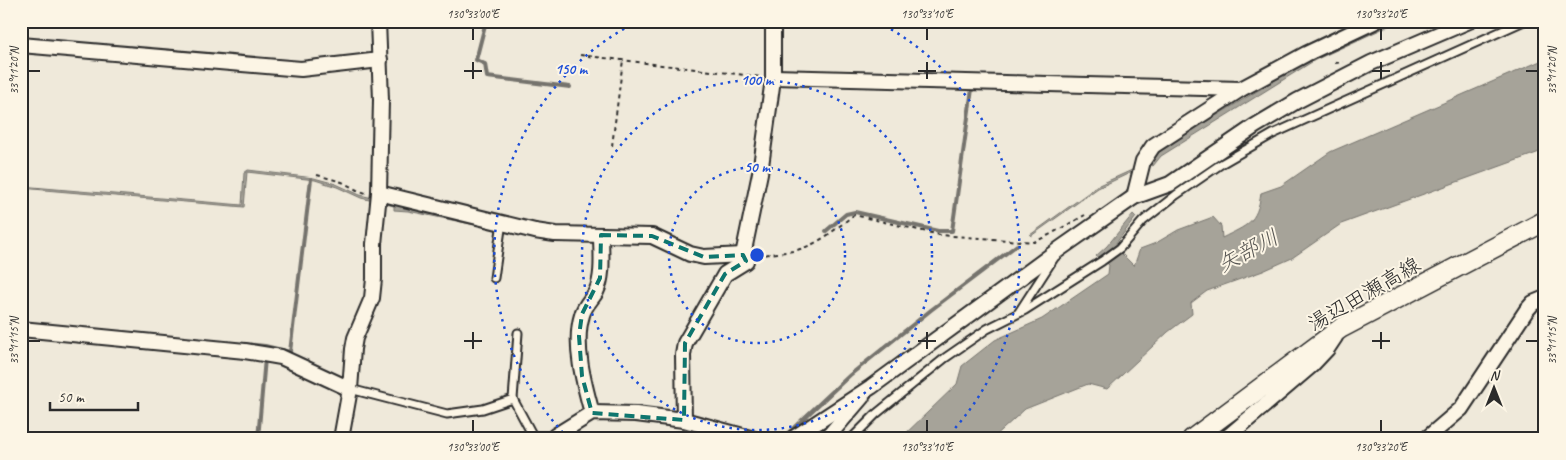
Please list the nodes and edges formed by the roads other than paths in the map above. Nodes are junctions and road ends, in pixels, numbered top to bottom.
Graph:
1 (378, 21) edge
2 (774, 21) edge
3 (1376, 21) edge
4 (1469, 21) edge
5 (1524, 21) edge
6 (21, 45) edge
7 (380, 60) junction
8 (774, 78) junction
9 (1242, 89) junction
10 (378, 194) junction
11 (1134, 197) junction
12 (1545, 221) edge
13 (502, 222) junction
14 (601, 235) junction
15 (1061, 248) junction
16 (744, 258) junction
17 (494, 278) dead end
18 (1545, 298) edge
19 (1018, 314) junction
20 (1340, 328) junction
21 (21, 329) edge
22 (518, 332) dead end
23 (871, 387) junction
24 (350, 389) junction
25 (513, 399) junction
26 (592, 413) junction
27 (684, 420) junction
28 (555, 437) edge
29 (340, 439) edge
30 (754, 439) edge
31 (792, 439) edge
32 (826, 439) edge
33 (851, 439) edge
34 (1192, 439) edge
35 (1225, 439) edge
36 (1426, 439) edge

1 - 7 street
2 - 8 street
3 - 9 street
4 - 11 street
5 - 19 lane
6 - 7 street
7 - 10 street
8 - 9 street
8 - 16 street
9 - 11 street
10 - 13 street
10 - 24 street
11 - 15 street
12 - 20 main road, 湯辺田瀬高線
13 - 14 street
13 - 17 lane
14 - 16 street
14 - 26 street
15 - 19 lane
15 - 23 street
16 - 27 street
18 - 36 street
19 - 33 lane
20 - 34 main road, 湯辺田瀬高線
20 - 35 street
21 - 24 street
22 - 25 lane
23 - 31 street
23 - 32 street
24 - 25 lane
24 - 29 street
25 - 28 lane
26 - 27 street
26 - 28 street
27 - 30 street

